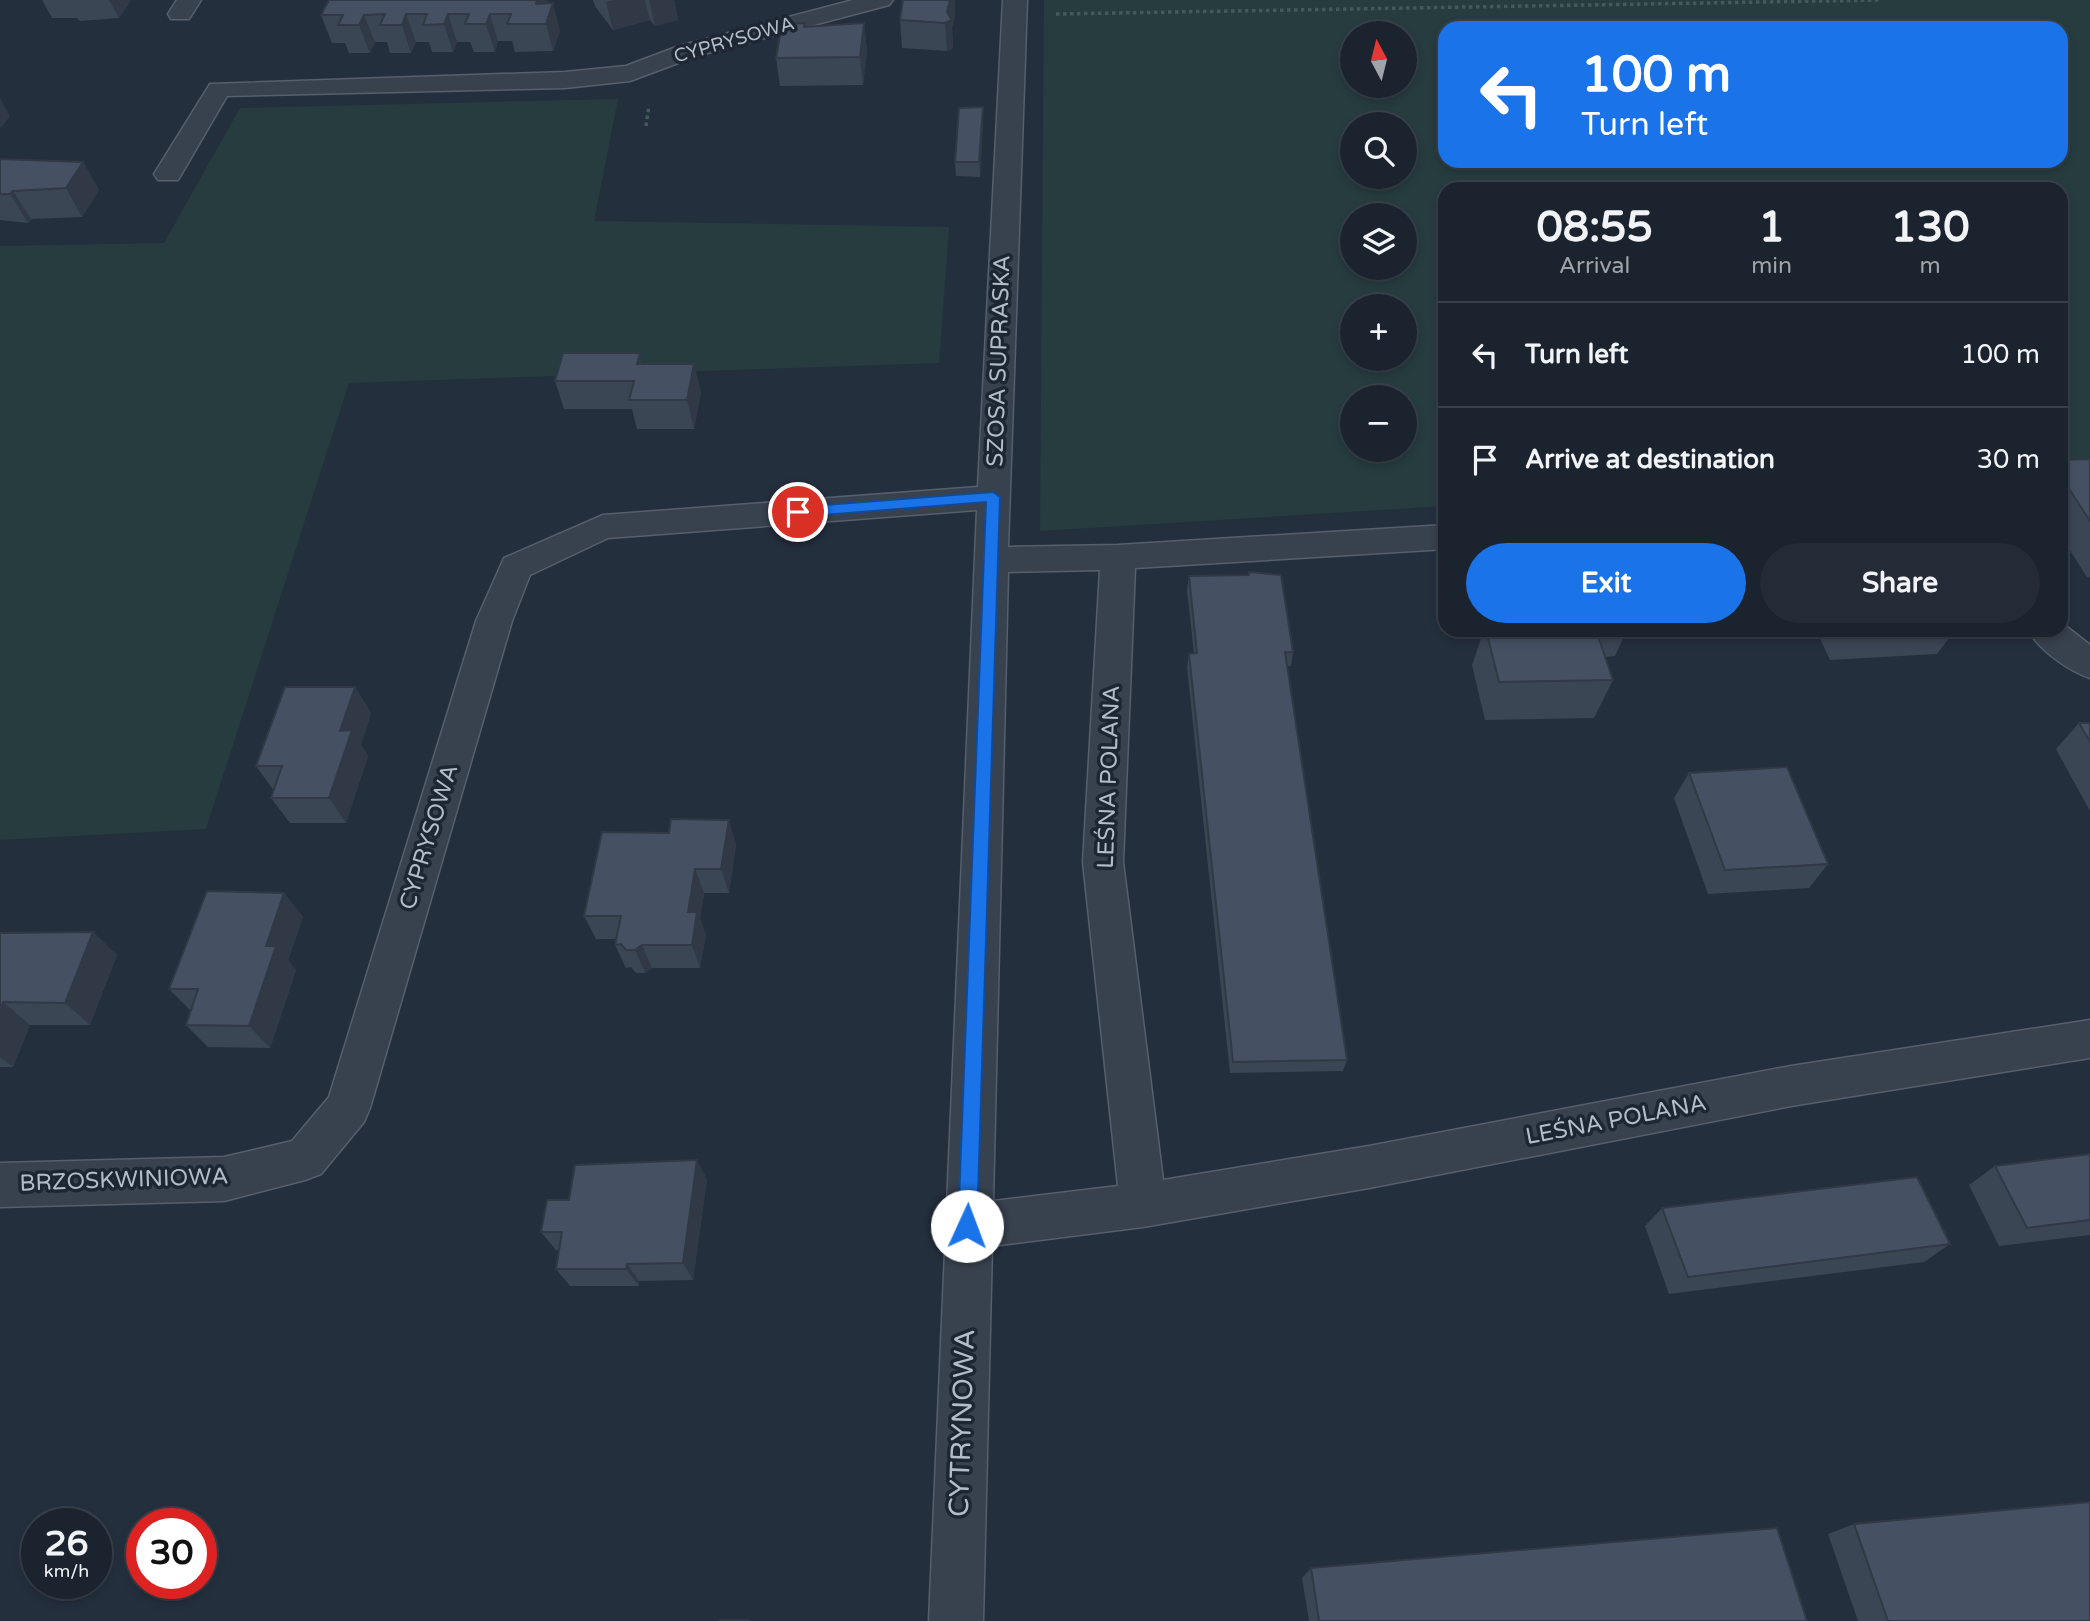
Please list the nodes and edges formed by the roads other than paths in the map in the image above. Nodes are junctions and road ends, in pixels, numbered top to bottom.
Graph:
1 (881, 0) edge
2 (1015, 7) edge
3 (168, 174) dead end
4 (993, 497) junction
5 (1438, 537) edge
6 (1118, 557) junction
7 (991, 560) junction
8 (2055, 637) edge
9 (2090, 664) edge
10 (2090, 1039) edge
11 (348, 1108) joint
12 (0, 1185) edge
13 (1143, 1205) junction
14 (967, 1226) junction
15 (956, 1621) edge

1 - 3 street, CYPRYSOWA
2 - 4 street, SZOSA SUPRASKA
4 - 7 street, SZOSA SUPRASKA
4 - 11 street, CYPRYSOWA
5 - 6 street
6 - 7 street
6 - 13 street, LEŚNA POLANA
7 - 14 street, SZOSA SUPRASKA
8 - 9 street
10 - 13 street, LEŚNA POLANA
11 - 12 street, BRZOSKWINIOWA
13 - 14 street, LEŚNA POLANA
14 - 15 street, CYTRYNOWA

